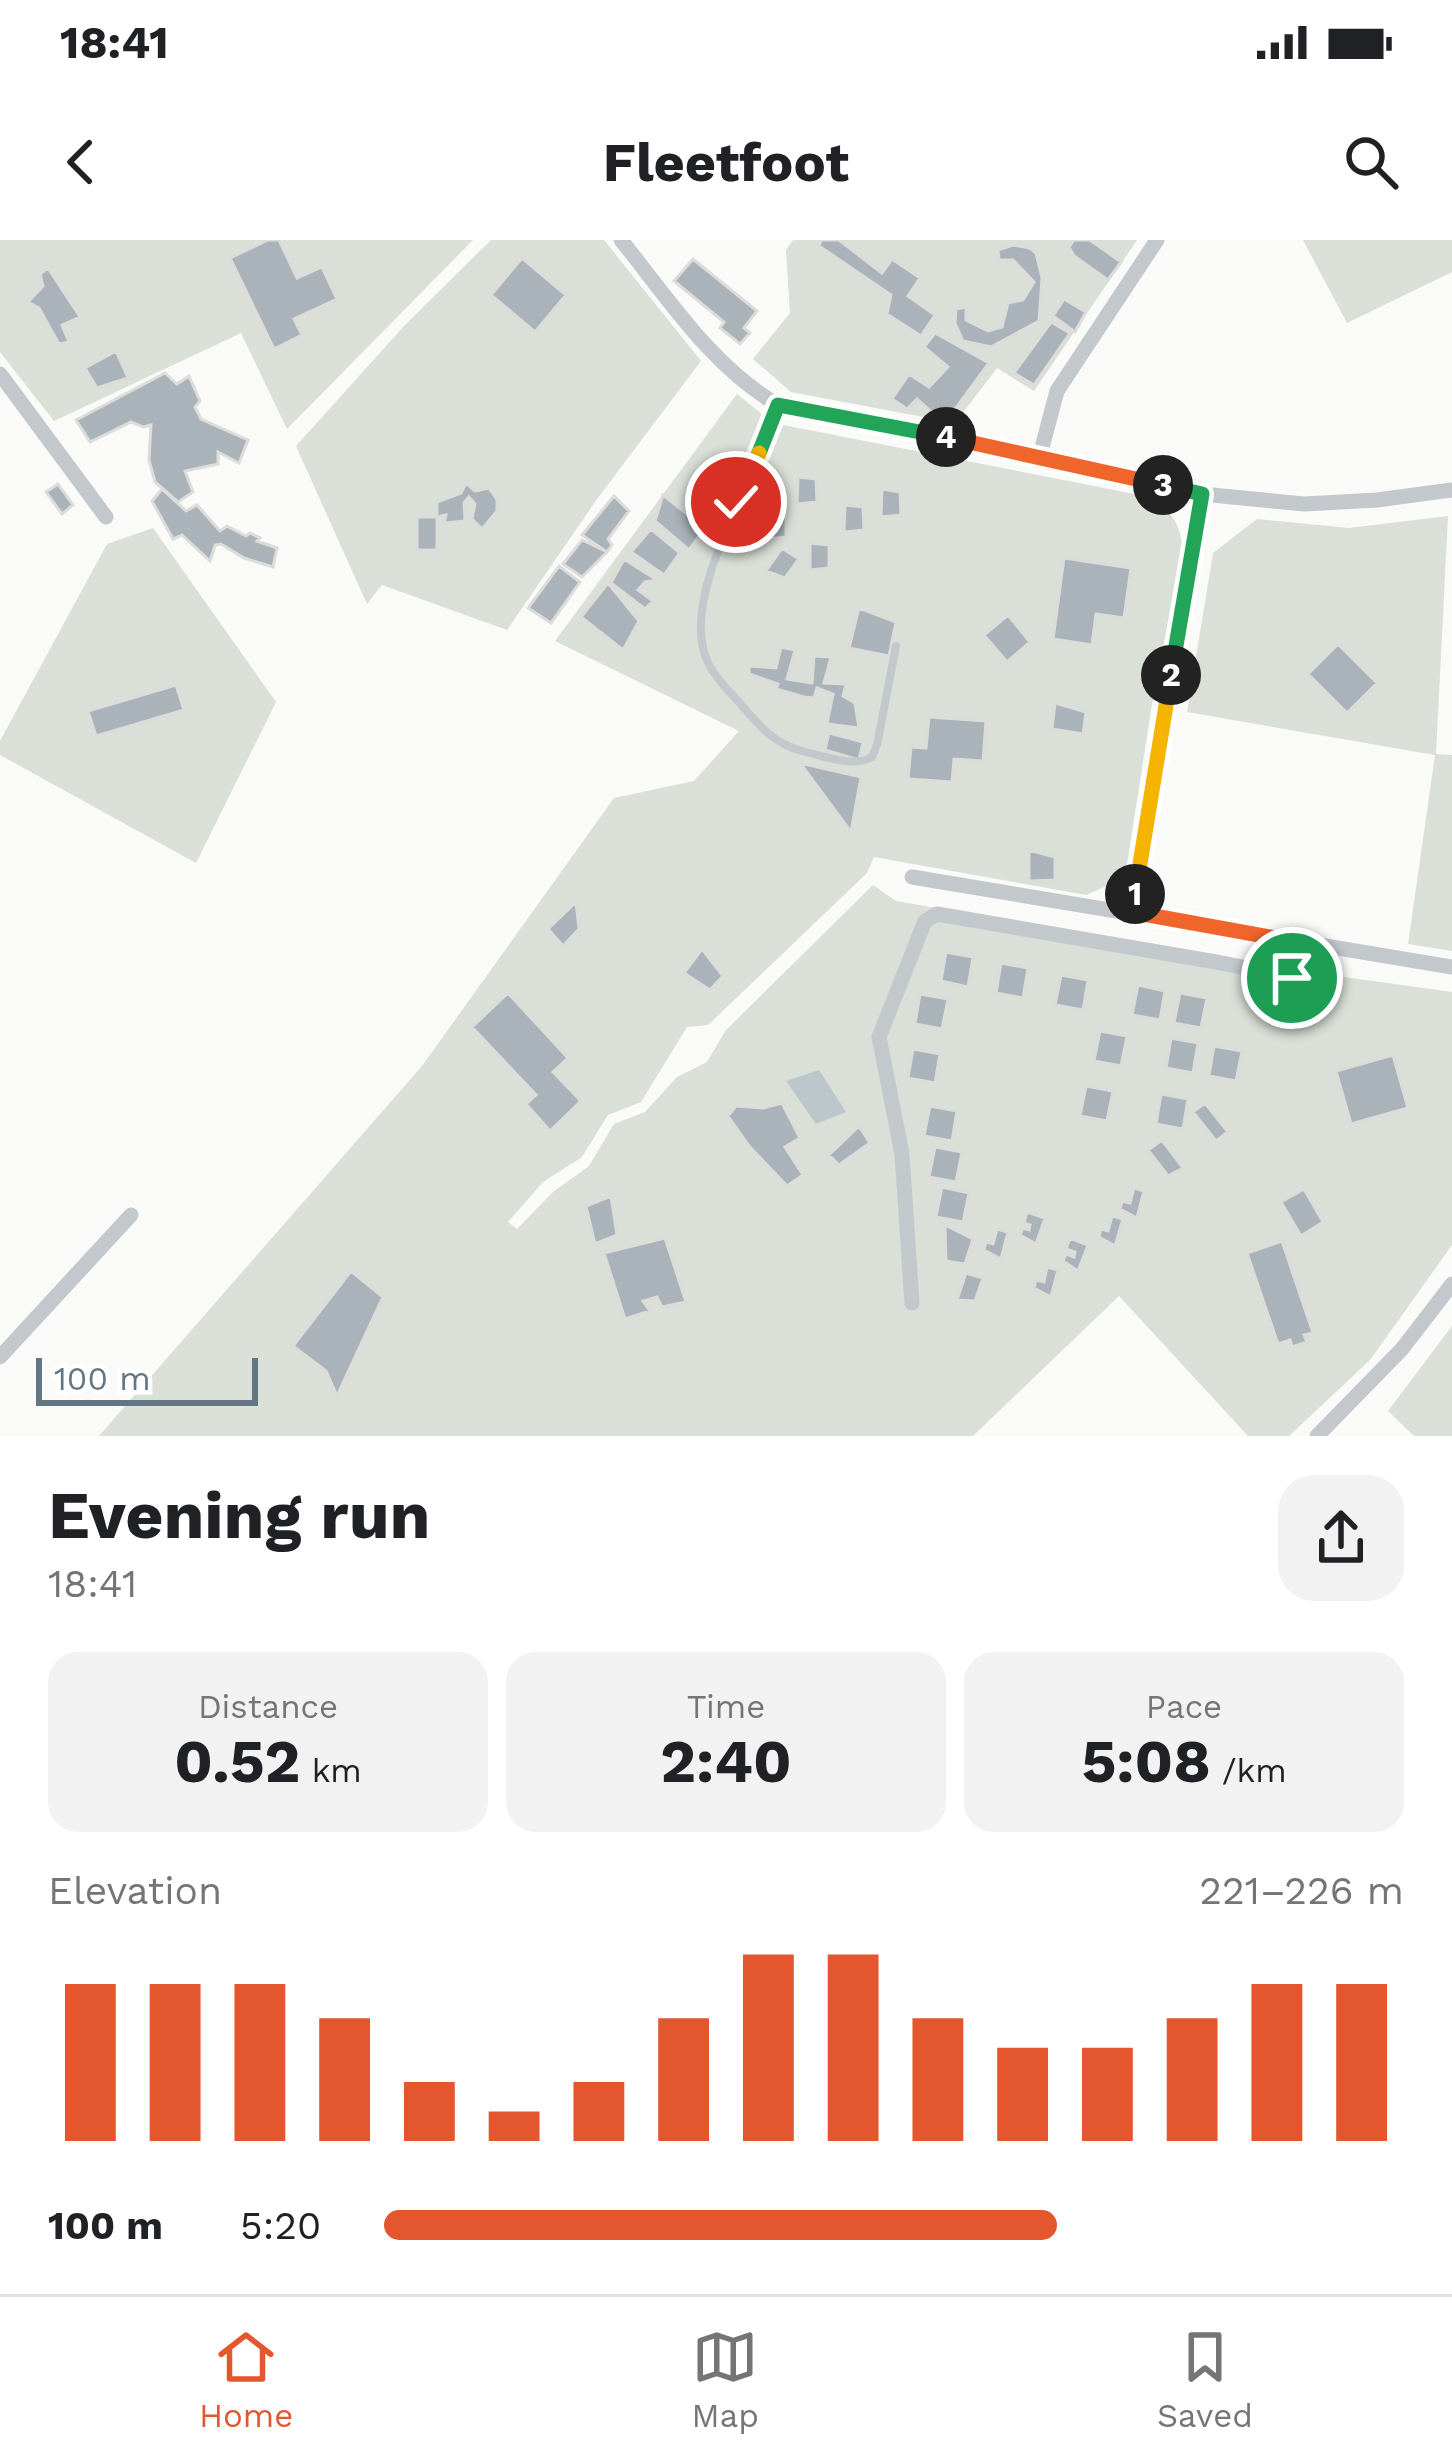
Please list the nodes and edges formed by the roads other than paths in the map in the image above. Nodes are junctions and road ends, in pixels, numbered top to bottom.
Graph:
1 (621, 240) edge
2 (1157, 240) edge
3 (0, 374) edge
4 (778, 405) junction
5 (1040, 454) junction
6 (1452, 490) edge
7 (1202, 494) junction
8 (106, 517) dead end
9 (896, 646) dead end
10 (912, 877) dead end
11 (1132, 912) junction
12 (1298, 942) junction
13 (1452, 967) edge
14 (131, 1215) dead end
15 (1452, 1284) edge
16 (912, 1303) dead end
17 (0, 1357) edge
18 (1317, 1436) edge

1 - 4 street
2 - 5 street
3 - 8 street
4 - 5 street
4 - 9 lane
5 - 7 street
6 - 7 street
7 - 11 street
10 - 11 street
11 - 12 street
12 - 13 street
12 - 16 street
14 - 17 street
15 - 18 street

